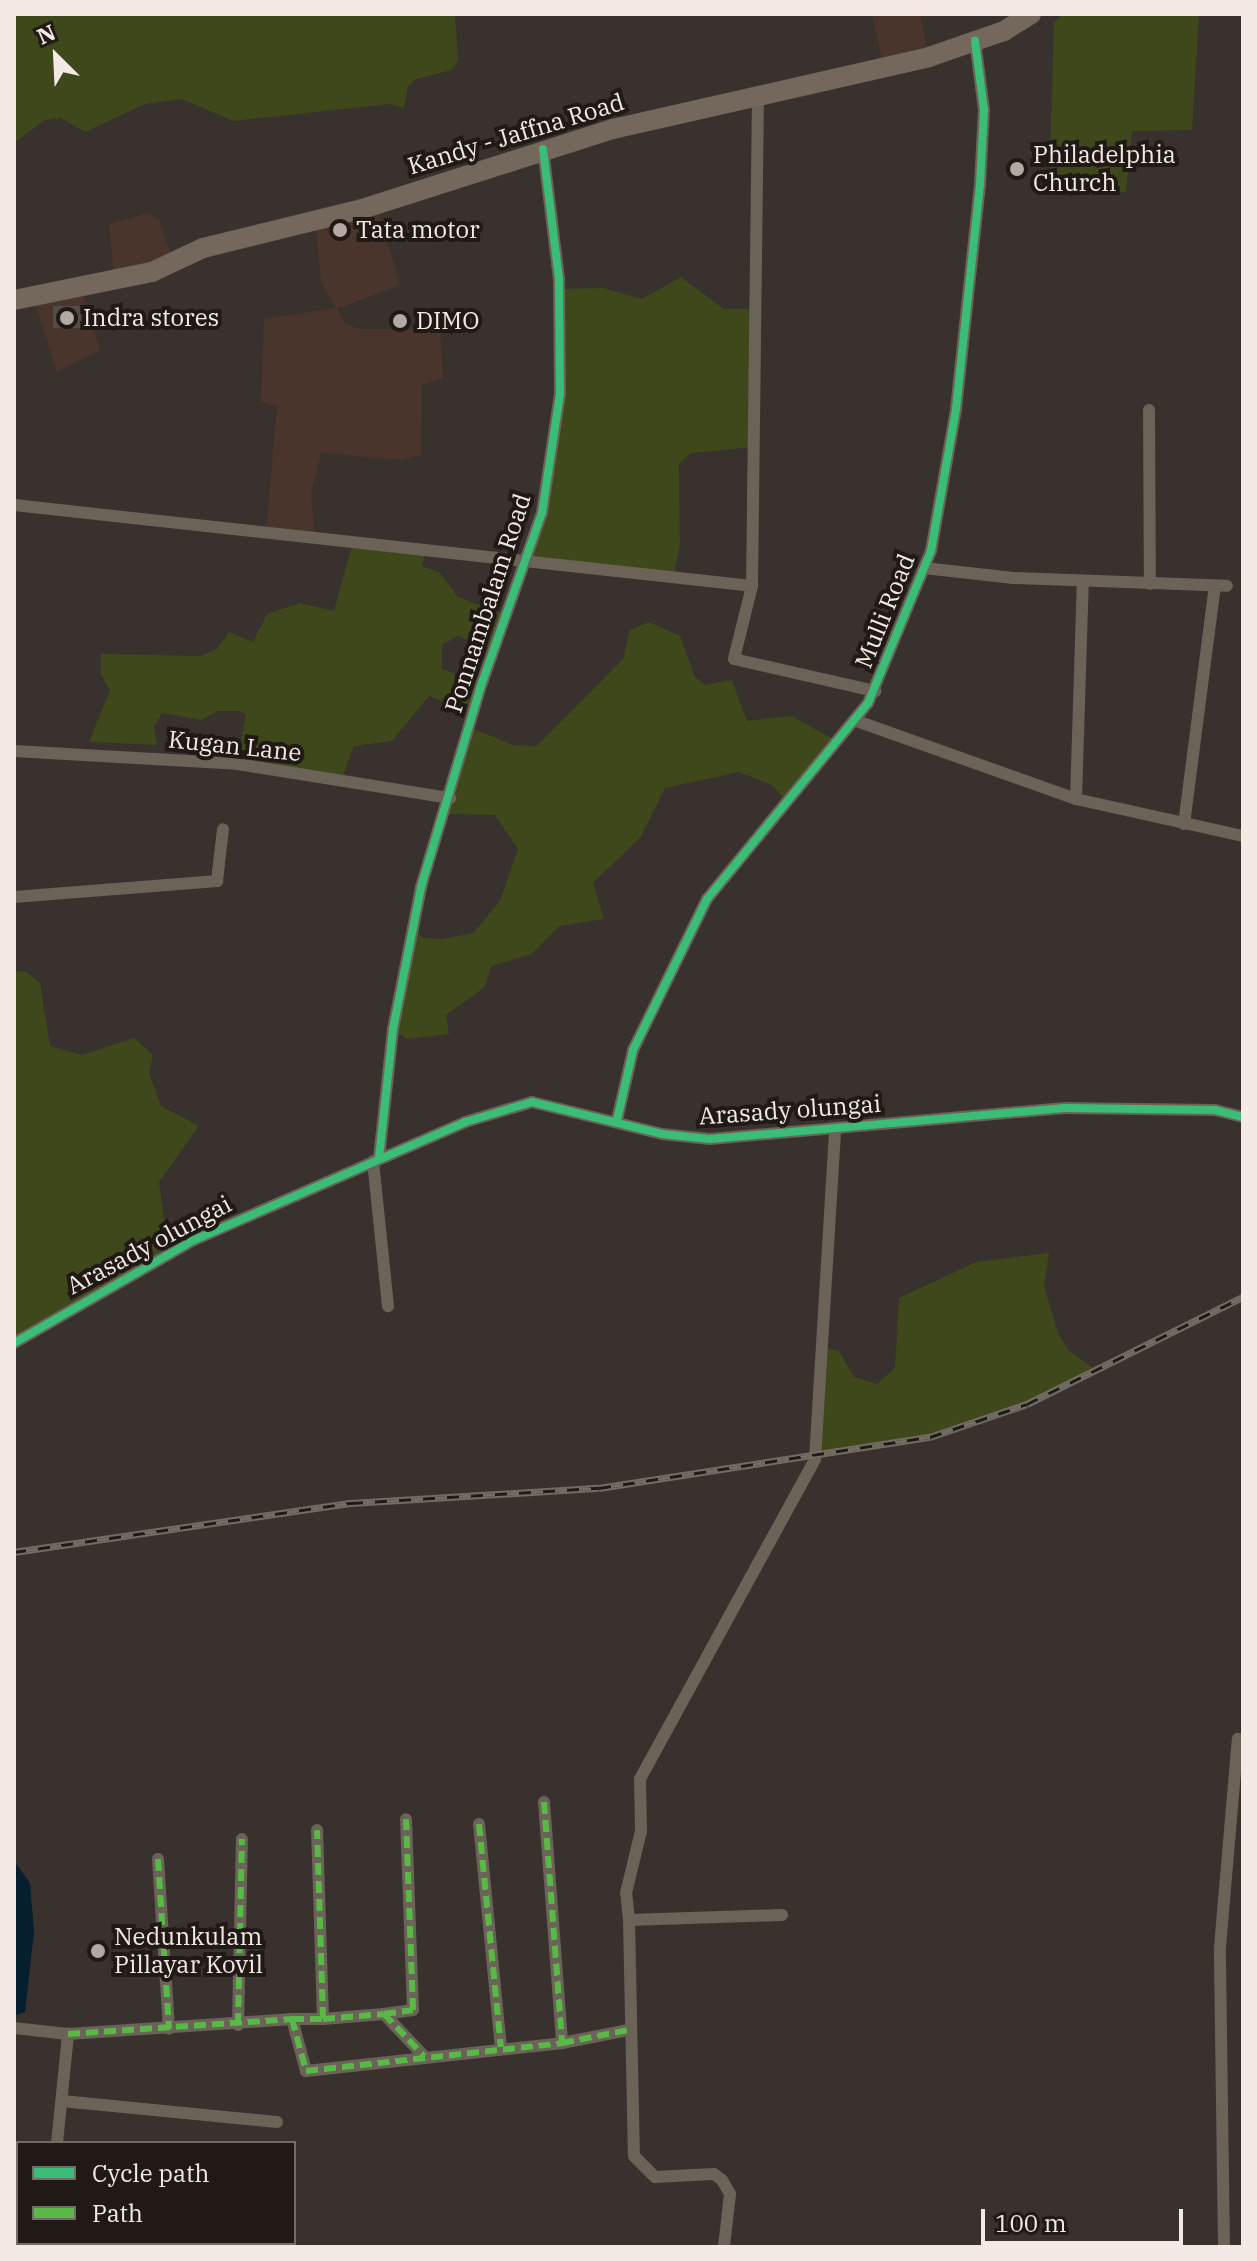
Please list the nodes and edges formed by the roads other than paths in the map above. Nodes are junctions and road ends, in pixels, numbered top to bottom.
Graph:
1 (1031, 14) edge
2 (975, 41) junction
3 (758, 97) junction
4 (543, 149) junction
5 (14, 300) edge
6 (1149, 410) dead end
7 (14, 505) edge
8 (525, 559) junction
9 (924, 568) junction
10 (1083, 581) junction
11 (1150, 584) junction
12 (752, 586) junction
13 (875, 691) junction
14 (854, 720) junction
15 (14, 751) edge
16 (450, 798) junction
17 (1076, 799) junction
18 (1184, 824) junction
19 (223, 829) dead end
20 (1243, 836) edge
21 (14, 897) edge
22 (1243, 1117) edge
23 (617, 1120) junction
24 (835, 1130) junction
25 (376, 1160) junction
26 (388, 1306) dead end
27 (14, 1343) edge
28 (1238, 1739) dead end
29 (544, 1802) dead end
30 (406, 1819) dead end
31 (479, 1824) dead end
32 (317, 1830) dead end
33 (242, 1839) dead end
34 (158, 1859) dead end
35 (782, 1915) dead end
36 (629, 1920) junction
37 (384, 2014) junction
38 (292, 2019) junction
39 (323, 2019) junction
40 (238, 2025) junction
41 (14, 2028) edge
42 (169, 2029) junction
43 (628, 2030) junction
44 (68, 2034) junction
45 (562, 2043) junction
46 (501, 2047) junction
47 (424, 2056) junction
48 (62, 2101) junction
49 (277, 2122) dead end
50 (57, 2141) edge
51 (724, 2247) edge
52 (1224, 2247) edge

1 - 2 highway, Kandy - Jaffna Road
2 - 3 highway, Kandy - Jaffna Road
2 - 9 street, Mulli Road
3 - 4 highway, Kandy - Jaffna Road
3 - 12 street
4 - 5 highway, Kandy - Jaffna Road
4 - 8 street, Ponnambalam Road
6 - 11 street
7 - 8 street
8 - 12 street
8 - 16 street, Ponnambalam Road
9 - 10 street
9 - 13 street, Mulli Road
10 - 11 street
10 - 17 street
11 - 18 street
12 - 13 street
13 - 14 street, Mulli Road
14 - 17 street
14 - 23 street, Mulli Road
15 - 16 street, Kugan Lane
16 - 25 street, Ponnambalam Road
17 - 18 street
18 - 20 street
19 - 21 street
22 - 24 street, Arasady olungai
23 - 24 street, Arasady olungai
23 - 25 street, Arasady olungai
24 - 36 street
25 - 26 street, Ponnambalam Road
25 - 27 street, Arasady olungai
28 - 52 street
29 - 45 street
30 - 37 street
31 - 46 street
32 - 39 street
33 - 40 street
34 - 42 street
35 - 36 street
36 - 43 street
37 - 39 street
37 - 47 street
38 - 39 street
38 - 40 street
38 - 47 street
40 - 42 street
41 - 44 street
42 - 44 street
43 - 45 street
43 - 51 street
44 - 48 street
45 - 46 street
46 - 47 street
48 - 49 street
48 - 50 street

